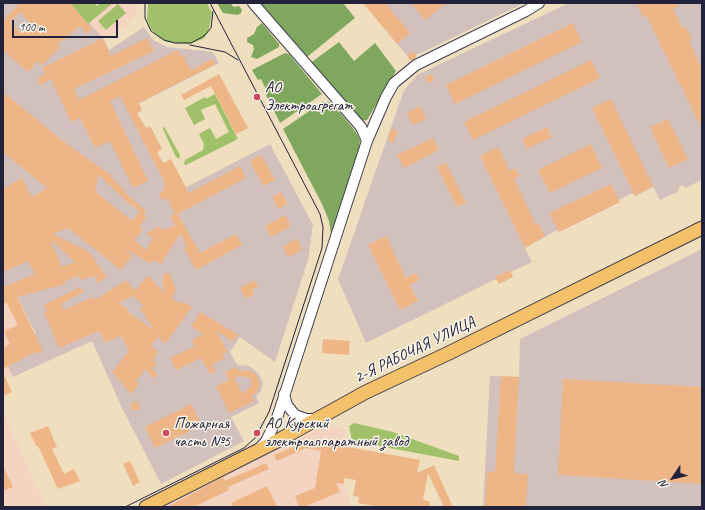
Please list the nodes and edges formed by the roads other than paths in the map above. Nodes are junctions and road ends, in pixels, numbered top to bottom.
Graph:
1 (253, 3) edge
2 (539, 3) edge
3 (367, 141) junction
4 (702, 228) edge
5 (284, 394) junction
6 (319, 418) junction
7 (257, 452) junction
8 (146, 507) edge

1 - 3 street
2 - 3 street
3 - 5 street
4 - 6 main road, 2-Я РАБОЧАЯ УЛИЦА
5 - 6 street
5 - 7 street
6 - 7 main road, 2-Я РАБОЧАЯ УЛИЦА
7 - 8 main road, 2-Я РАБОЧАЯ УЛИЦА

